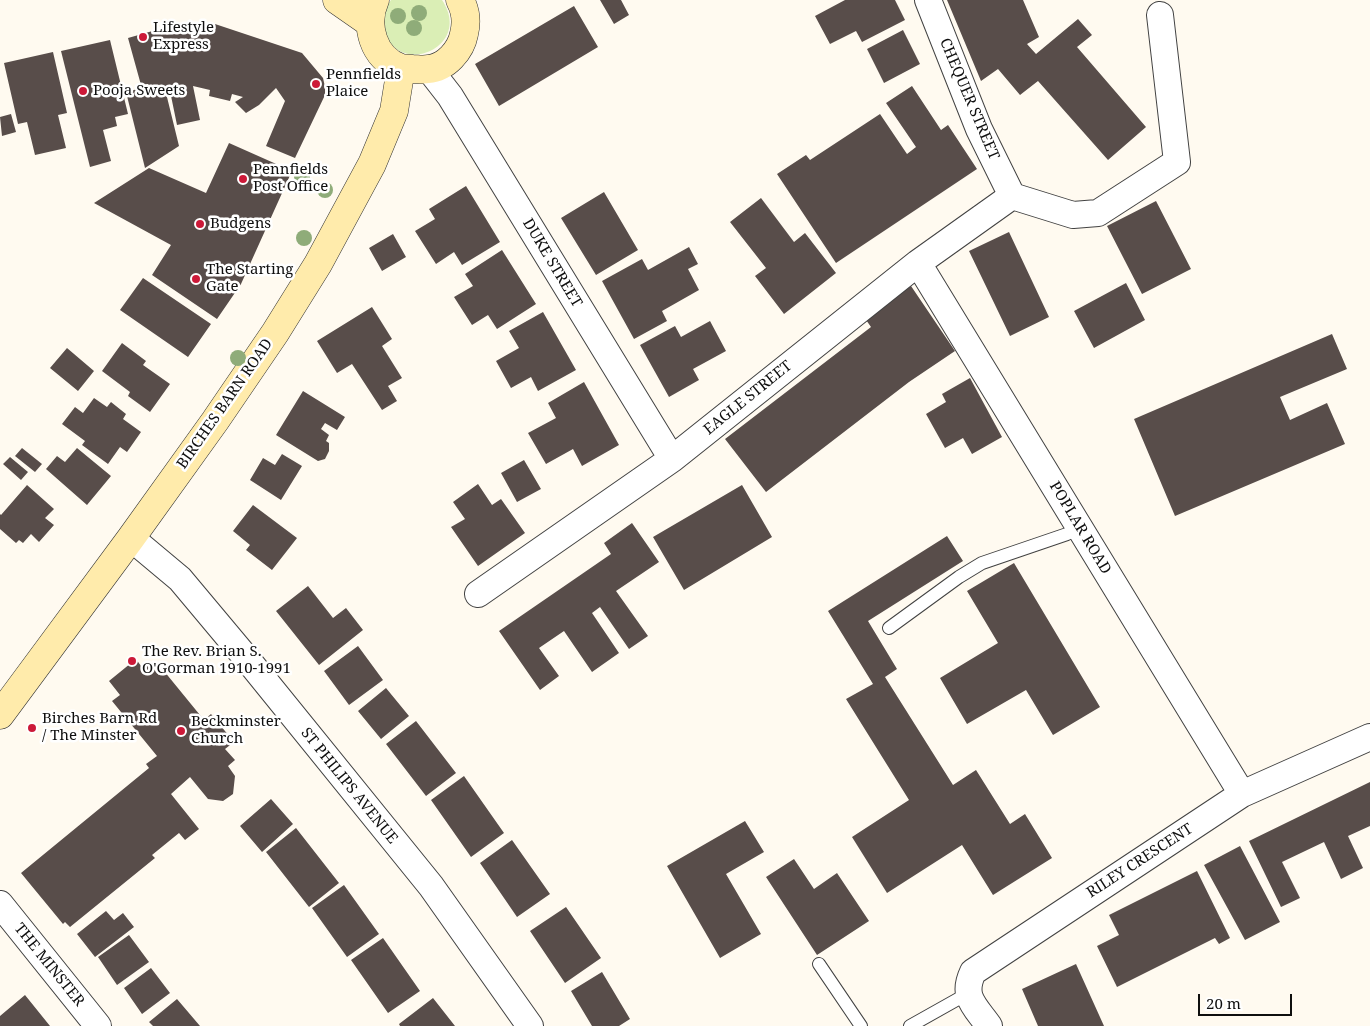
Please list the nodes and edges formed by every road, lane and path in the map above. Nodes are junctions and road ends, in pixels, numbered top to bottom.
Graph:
1 (337, 0) edge
2 (460, 0) edge
3 (928, 0) edge
4 (372, 12) edge
5 (1160, 15) dead end
6 (401, 68) junction
7 (429, 70) junction
8 (1012, 196) junction
9 (918, 263) junction
10 (672, 459) junction
11 (1080, 528) junction
12 (131, 538) junction
13 (478, 594) dead end
14 (890, 628) dead end
15 (0, 715) edge
16 (1370, 737) edge
17 (1242, 794) junction
18 (0, 904) edge
19 (820, 964) dead end
20 (967, 994) junction
21 (98, 1026) edge
22 (530, 1026) edge
23 (861, 1026) edge
24 (910, 1026) edge
25 (989, 1026) edge

1 - 4 main road
2 - 7 main road
3 - 8 street, CHEQUER STREET
4 - 6 main road
5 - 8 street
6 - 7 main road
6 - 12 main road, BIRCHES BARN ROAD
7 - 10 street, DUKE STREET
8 - 9 street, EAGLE STREET
9 - 10 street, EAGLE STREET
9 - 11 street, POPLAR ROAD
10 - 13 street, EAGLE STREET
11 - 14 lane
11 - 17 street, POPLAR ROAD
12 - 15 main road, BIRCHES BARN ROAD
12 - 22 street, ST PHILIPS AVENUE
16 - 17 street, RILEY CRESCENT
17 - 20 street, RILEY CRESCENT
18 - 21 street, THE MINSTER
19 - 23 lane
20 - 24 lane
20 - 25 street

